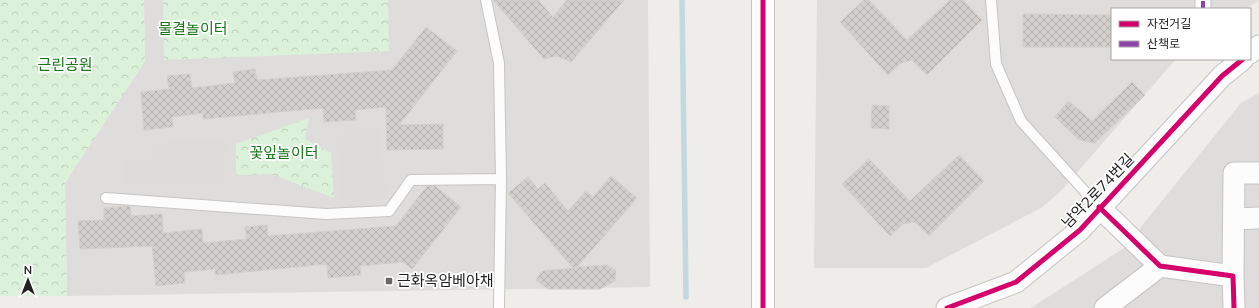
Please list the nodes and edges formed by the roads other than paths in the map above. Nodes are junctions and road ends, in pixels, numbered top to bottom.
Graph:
1 (486, 0) edge
2 (763, 0) edge
3 (991, 0) edge
4 (1259, 46) edge
5 (1251, 52) edge
6 (1242, 60) edge
7 (1259, 173) edge
8 (501, 179) junction
9 (106, 198) dead end
10 (1099, 207) junction
11 (1234, 218) junction
12 (1259, 218) edge
13 (1160, 266) junction
14 (1233, 276) junction
15 (499, 308) edge
16 (764, 308) edge
17 (947, 308) edge
18 (1105, 308) edge
19 (1234, 308) edge

1 - 8 lane
2 - 16 street
3 - 10 lane
4 - 5 street
6 - 10 street, 남악2로74번길
7 - 11 street
8 - 9 lane
8 - 15 lane
10 - 13 street
10 - 17 street, 남악2로74번길
11 - 12 street
11 - 14 street
13 - 14 street
13 - 18 street
14 - 19 street

